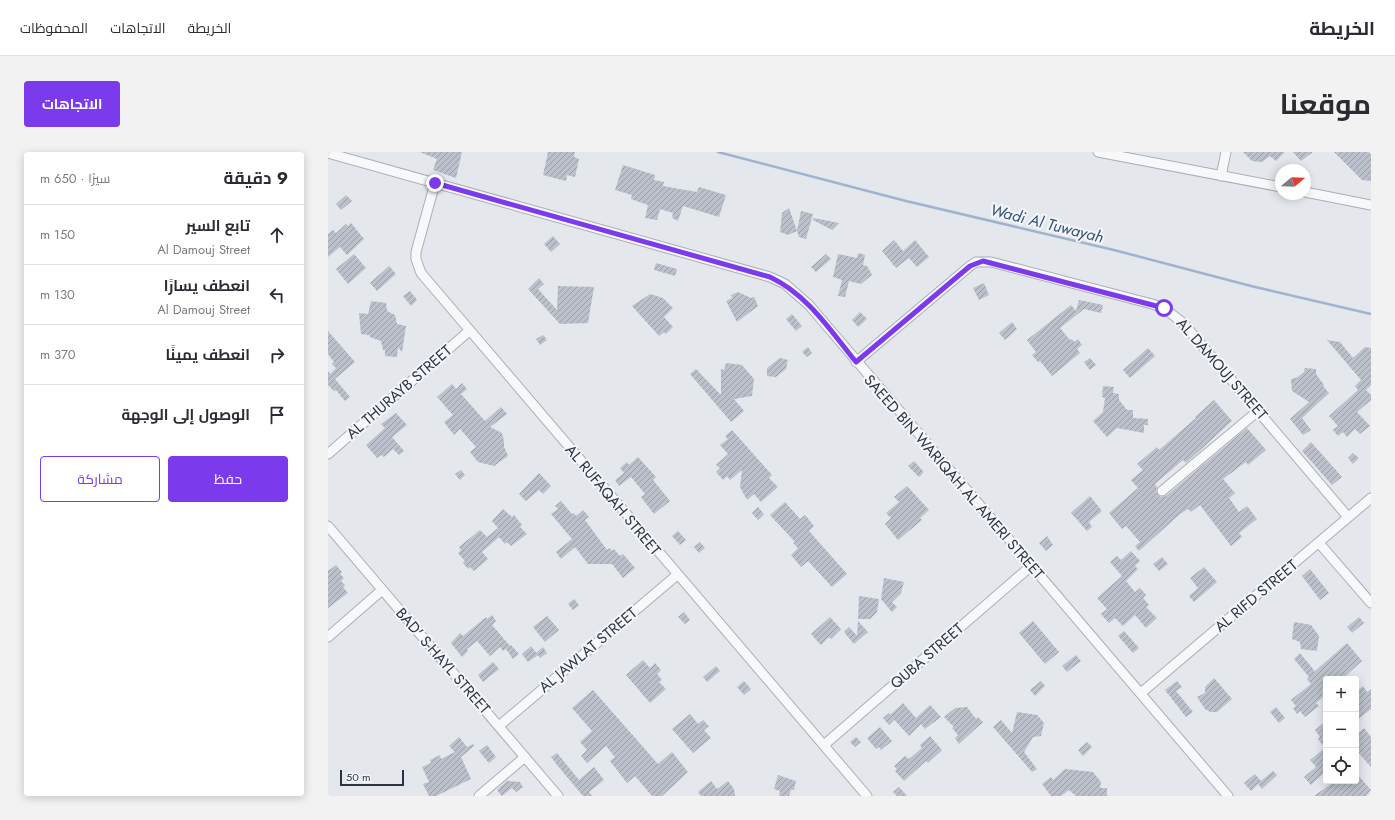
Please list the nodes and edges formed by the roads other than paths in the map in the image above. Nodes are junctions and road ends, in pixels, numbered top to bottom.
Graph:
1 (1098, 152) edge
2 (1226, 152) edge
3 (328, 153) edge
4 (1221, 176) junction
5 (435, 183) junction
6 (1275, 186) edge
7 (1311, 193) edge
8 (1371, 205) edge
9 (469, 331) junction
10 (856, 362) junction
11 (1258, 411) junction
12 (328, 454) edge
13 (1162, 492) dead end
14 (1371, 498) edge
15 (1348, 517) junction
16 (328, 526) edge
17 (1319, 543) junction
18 (1031, 566) junction
19 (677, 575) junction
20 (382, 590) junction
21 (1371, 603) edge
22 (328, 637) edge
23 (1141, 693) junction
24 (499, 726) junction
25 (824, 745) junction
26 (525, 757) junction
27 (479, 796) edge
28 (558, 796) edge
29 (867, 796) edge
30 (1228, 796) edge

1 - 4 street
2 - 4 street
3 - 5 street, SAEED BIN WARIQAH AL AMERI STREET
4 - 6 street
5 - 9 street, AL RUFAQAH STREET
5 - 10 street, SAEED BIN WARIQAH AL AMERI STREET
7 - 8 street
9 - 12 street, AL THURAYB STREET
9 - 19 street, AL RUFAQAH STREET
10 - 11 street, AL DAMOUJ STREET
10 - 18 street, SAEED BIN WARIQAH AL AMERI STREET
11 - 13 street
11 - 15 street, AL DAMOUJ STREET
14 - 15 street, AL RIFD STREET
15 - 17 street, AL RIFD STREET
16 - 20 street, BAD' S-HAYL STREET
17 - 21 street
17 - 23 street, AL RIFD STREET
18 - 23 street, SAEED BIN WARIQAH AL AMERI STREET
18 - 25 street, QUBA STREET
19 - 24 street, AL JAWLAT STREET
19 - 25 street, AL RUFAQAH STREET
20 - 22 street
20 - 24 street, BAD' S-HAYL STREET
23 - 30 street, SAEED BIN WARIQAH AL AMERI STREET
24 - 26 street, BAD' S-HAYL STREET
25 - 29 street, AL RUFAQAH STREET
26 - 27 street
26 - 28 street, BAD' S-HAYL STREET

